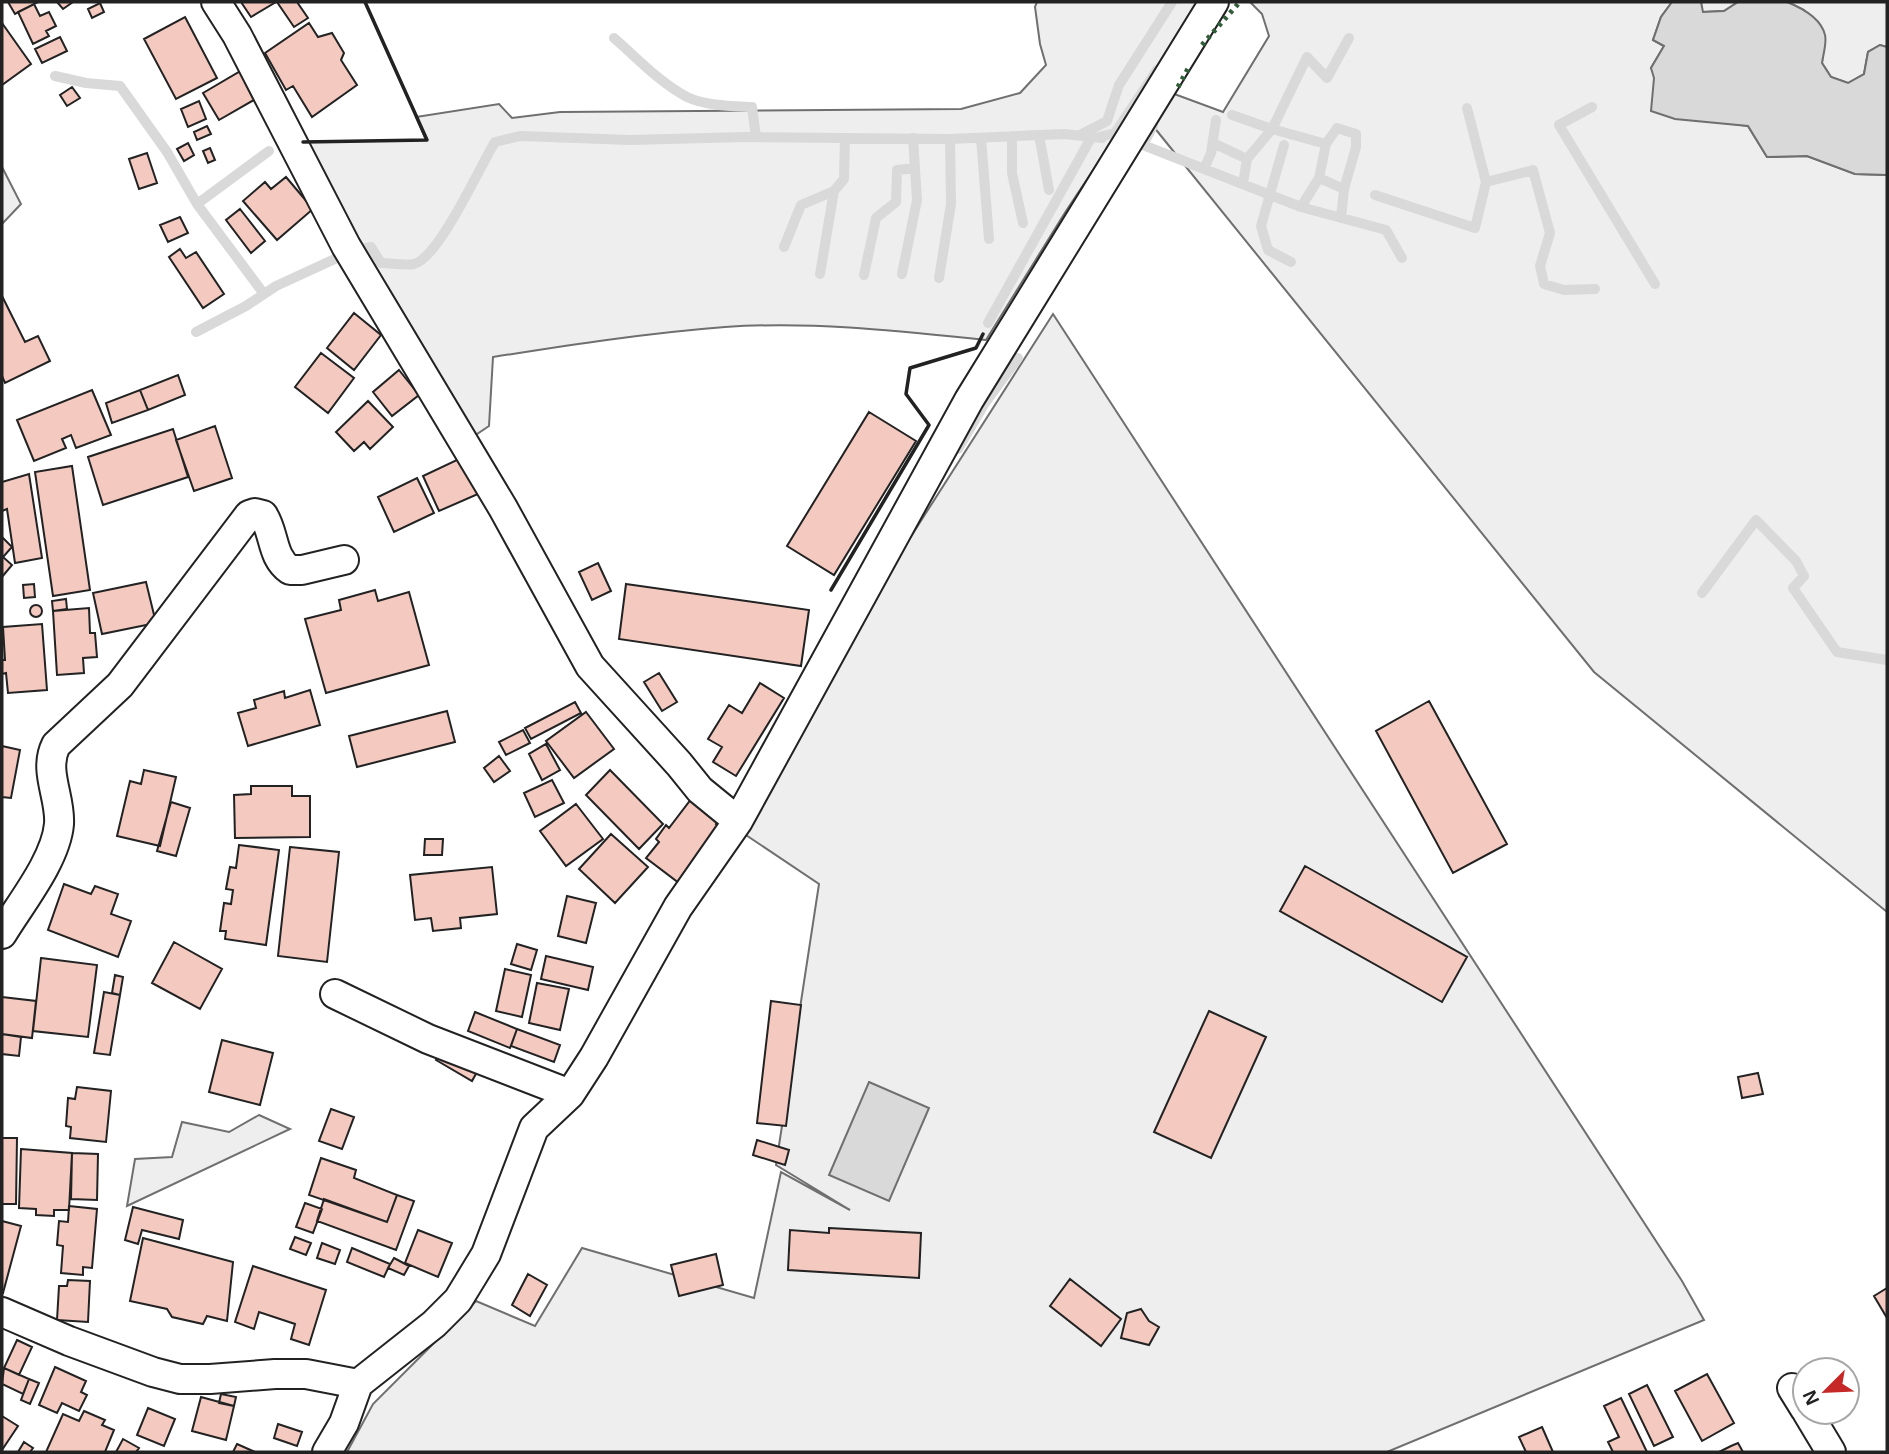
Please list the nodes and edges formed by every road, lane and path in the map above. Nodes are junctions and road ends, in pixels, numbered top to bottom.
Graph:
1 (216, 2) edge
2 (1214, 2) edge
3 (344, 560) dead end
4 (738, 821) junction
5 (2, 934) edge
6 (335, 995) dead end
7 (570, 1094) junction
8 (2, 1312) edge
9 (358, 1384) junction
10 (1816, 1426) edge
11 (327, 1452) edge
12 (1832, 1452) edge

1 - 4 street
2 - 4 street
3 - 5 street
4 - 7 street
6 - 7 street
7 - 9 street
8 - 9 street
9 - 11 street
10 - 12 street

